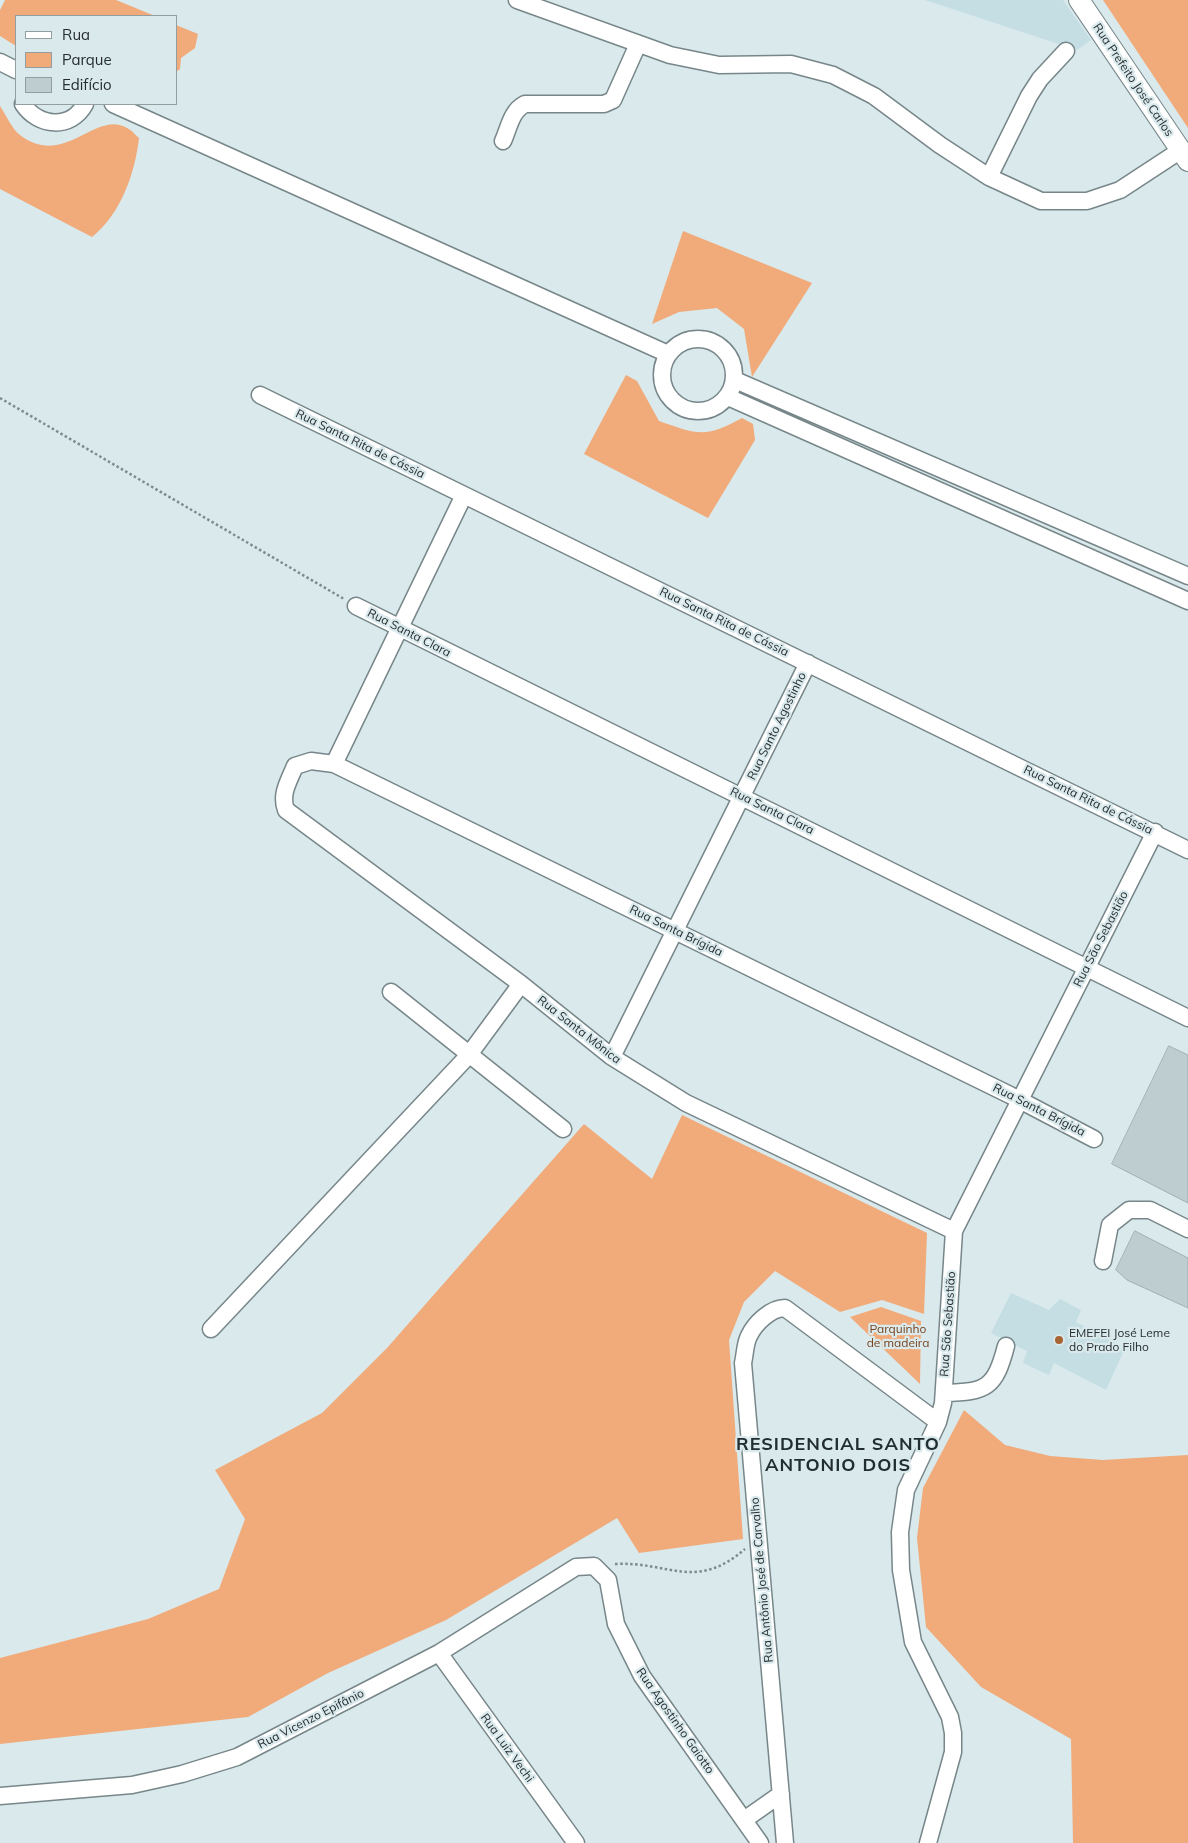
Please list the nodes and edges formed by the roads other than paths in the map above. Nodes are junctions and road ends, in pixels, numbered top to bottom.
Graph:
1 (517, 0) edge
2 (1078, 0) edge
3 (638, 44) junction
4 (1066, 51) dead end
5 (0, 62) edge
6 (15, 70) edge
7 (24, 105) edge
8 (85, 105) edge
9 (115, 105) edge
10 (503, 142) dead end
11 (1184, 156) edge
12 (990, 177) junction
13 (668, 354) junction
14 (735, 380) junction
15 (260, 395) dead end
16 (728, 396) junction
17 (464, 495) junction
18 (1188, 576) edge
19 (1188, 601) edge
20 (356, 606) road end
21 (399, 629) junction
22 (808, 663) junction
23 (334, 764) junction
24 (743, 797) junction
25 (286, 810) joint
26 (1155, 832) junction
27 (1188, 850) edge
28 (676, 931) junction
29 (1087, 966) junction
30 (522, 984) junction
31 (391, 992) dead end
32 (1188, 1018) edge
33 (469, 1055) junction
34 (612, 1057) junction
35 (1020, 1100) junction
36 (562, 1129) dead end
37 (1094, 1139) dead end
38 (1188, 1229) edge
39 (954, 1231) junction
40 (1103, 1261) dead end
41 (211, 1329) dead end
42 (1006, 1346) dead end
43 (944, 1393) junction
44 (938, 1422) junction
45 (594, 1566) joint
46 (439, 1653) junction
47 (781, 1794) junction
48 (0, 1796) edge
49 (744, 1820) junction
50 (576, 1843) edge
51 (760, 1843) edge
52 (785, 1843) edge
53 (928, 1843) edge

1 - 3 street
2 - 11 main road, Rua Prefeito José Carlos
3 - 10 street
3 - 12 street
4 - 12 street
5 - 6 street
7 - 8 street
9 - 13 street
11 - 12 street
13 - 14 street
13 - 16 street
14 - 16 street
14 - 18 street
15 - 17 street, Rua Santa Rita de Cássia
16 - 19 street
17 - 21 street
17 - 22 street, Rua Santa Rita de Cássia
20 - 21 street, Rua Santa Clara
21 - 23 street
21 - 24 street, Rua Santa Clara
22 - 24 street, Rua Santo Agostinho
22 - 26 street, Rua Santa Rita de Cássia
23 - 25 street, Rua Santa Brígida
23 - 28 street, Rua Santa Brígida
24 - 28 street, Rua Santo Agostinho
24 - 29 street, Rua Santa Clara
25 - 30 street, Rua Santa Mônica
26 - 27 street, Rua Santa Rita de Cássia
26 - 29 street, Rua São Sebastião
28 - 34 street, Rua Santo Agostinho
28 - 35 street, Rua Santa Brígida
29 - 32 street, Rua Santa Clara
29 - 35 street, Rua São Sebastião
30 - 33 street
30 - 34 street, Rua Santa Mônica
31 - 33 street
33 - 36 street
33 - 41 street
34 - 39 street, Rua Santa Mônica
35 - 37 street, Rua Santa Brígida
35 - 39 street, Rua São Sebastião
38 - 40 street
39 - 43 street, Rua São Sebastião
42 - 43 street
43 - 44 street, Rua São Sebastião
44 - 47 street, Rua Antônio José de Carvalho
44 - 53 street, Rua São Sebastião
45 - 46 street, Rua Vicenzo Epifânio
45 - 49 street, Rua Agostinho Gaiotto
46 - 48 street, Rua Vicenzo Epifânio
46 - 50 street, Rua Luiz Vechi
47 - 49 street
47 - 52 street, Rua Antônio José de Carvalho
49 - 51 street, Rua Agostinho Gaiotto

